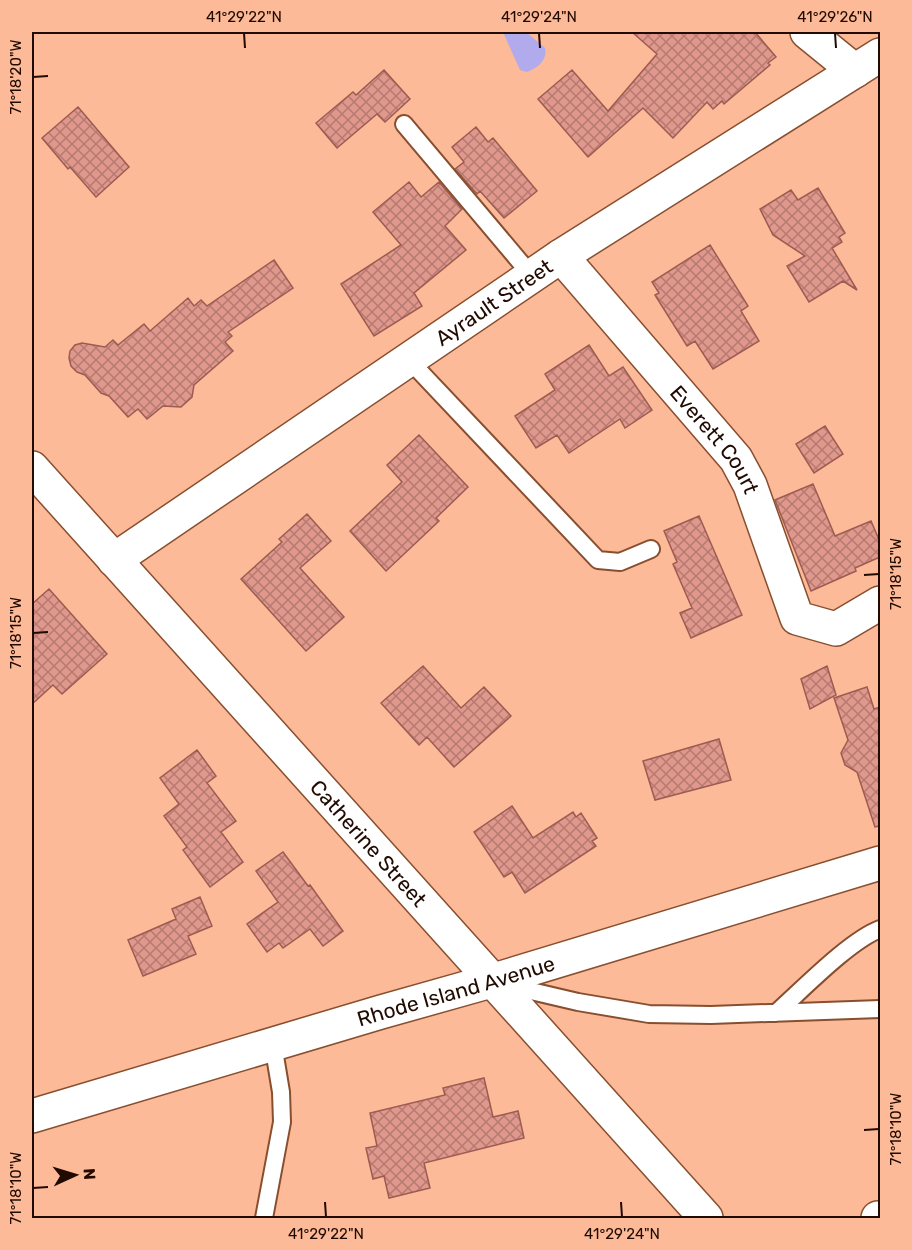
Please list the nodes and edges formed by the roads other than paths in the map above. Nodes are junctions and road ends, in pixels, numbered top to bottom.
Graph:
1 (807, 32) edge
2 (868, 63) edge
3 (404, 124) dead end
4 (561, 256) junction
5 (532, 276) junction
6 (409, 360) junction
7 (32, 468) edge
8 (651, 549) dead end
9 (114, 560) junction
10 (880, 603) edge
11 (880, 863) edge
12 (880, 929) edge
13 (491, 981) junction
14 (880, 1009) edge
15 (776, 1012) junction
16 (273, 1044) junction
17 (32, 1116) edge
18 (264, 1218) edge
19 (706, 1218) edge

1 - 2 street
2 - 4 street, Ayrault Street
3 - 5 lane
4 - 5 street, Ayrault Street
4 - 10 street, Everett Court
5 - 6 street, Ayrault Street
6 - 8 lane
6 - 9 street, Ayrault Street
7 - 9 street, Catherine Street
9 - 13 street, Catherine Street
11 - 13 street, Rhode Island Avenue
12 - 15 lane
13 - 15 lane
13 - 16 street, Rhode Island Avenue
13 - 19 street, Catherine Street
14 - 15 lane
16 - 17 street, Rhode Island Avenue
16 - 18 lane

